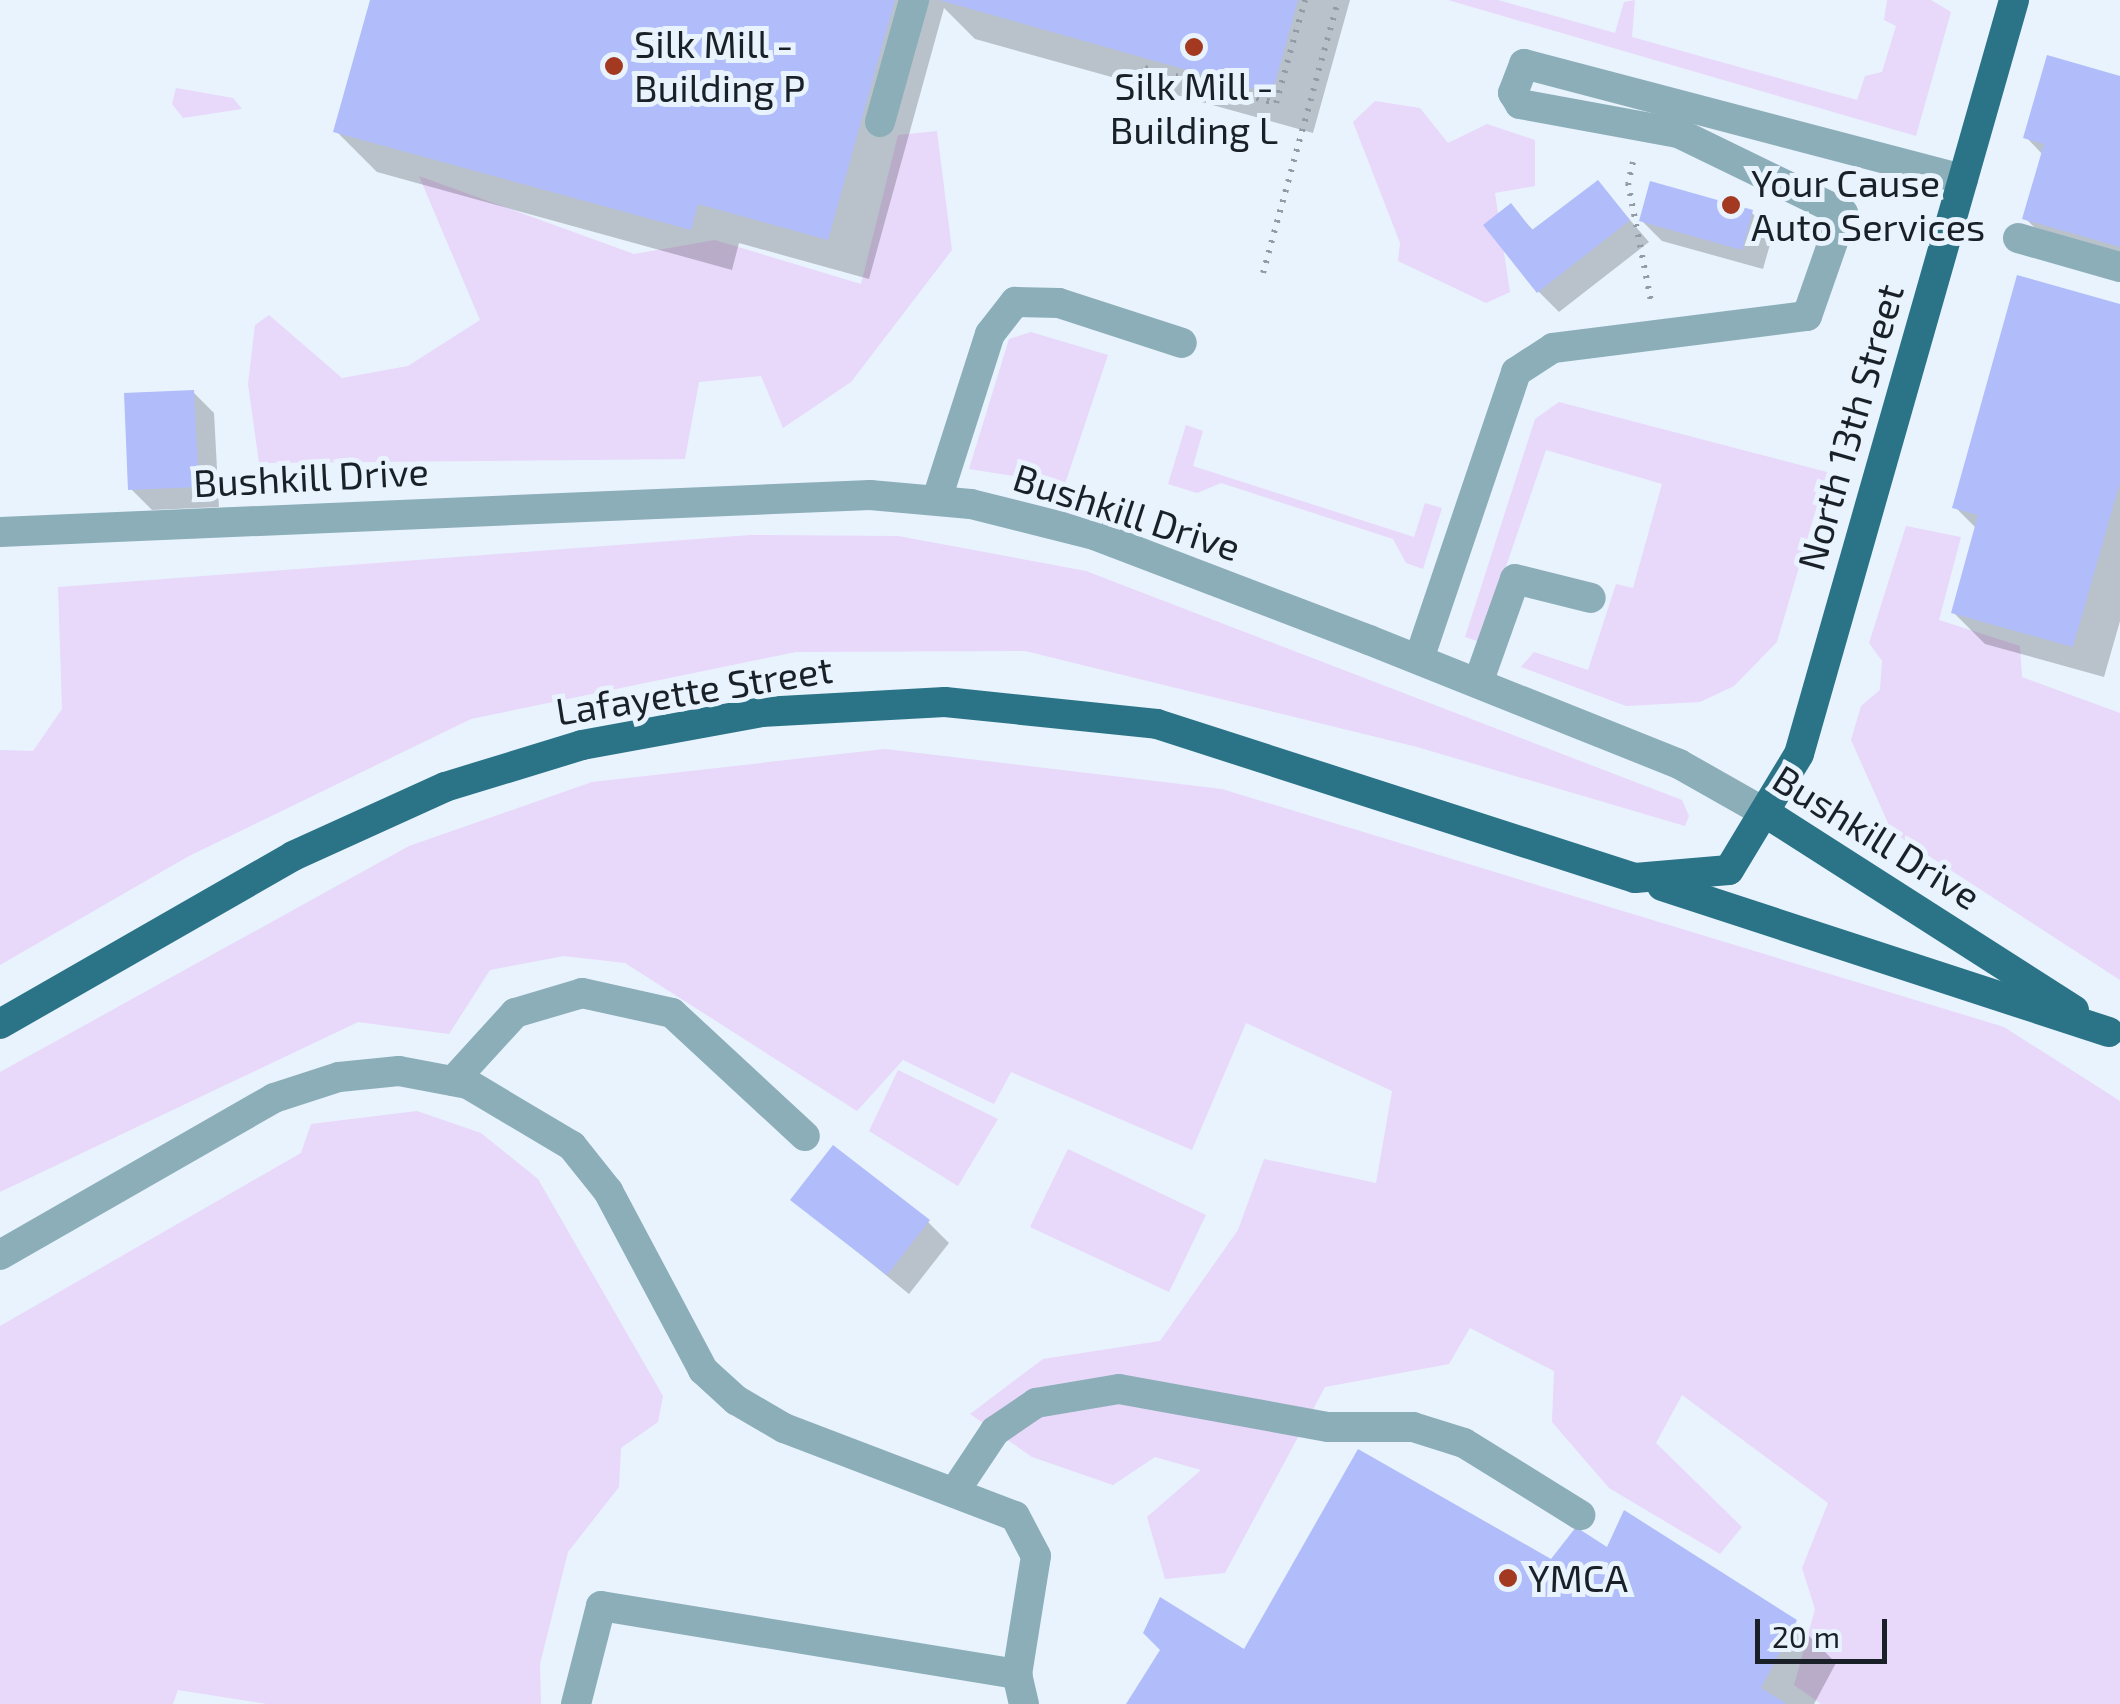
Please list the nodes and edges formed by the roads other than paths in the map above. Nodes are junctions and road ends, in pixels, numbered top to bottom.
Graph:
1 (914, 0) edge
2 (2014, 0) edge
3 (880, 122) dead end
4 (1963, 179) junction
5 (2018, 238) dead end
6 (2120, 267) edge
7 (1182, 343) dead end
8 (937, 500) junction
9 (0, 532) edge
10 (1591, 598) dead end
11 (1419, 659) junction
12 (1478, 683) junction
13 (1770, 815) junction
14 (1635, 878) junction
15 (0, 1024) edge
16 (2115, 1036) edge
17 (453, 1081) junction
18 (805, 1136) dead end
19 (0, 1255) edge
20 (957, 1488) junction
21 (1580, 1515) dead end
22 (1017, 1674) junction
23 (576, 1704) edge
24 (1024, 1704) edge

1 - 3 street
2 - 4 main road, North 13th Street
4 - 11 street
4 - 13 main road, North 13th Street
5 - 6 street
7 - 8 street
8 - 9 street, Bushkill Drive
8 - 11 street, Bushkill Drive
10 - 12 street
11 - 12 street, Bushkill Drive
12 - 13 street, Bushkill Drive
13 - 14 main road, Lafayette Street
13 - 16 main road, Bushkill Drive
14 - 15 main road, Lafayette Street
14 - 16 main road
17 - 18 street
17 - 19 street
17 - 20 street
20 - 21 street
20 - 22 street
22 - 23 street
22 - 24 street

